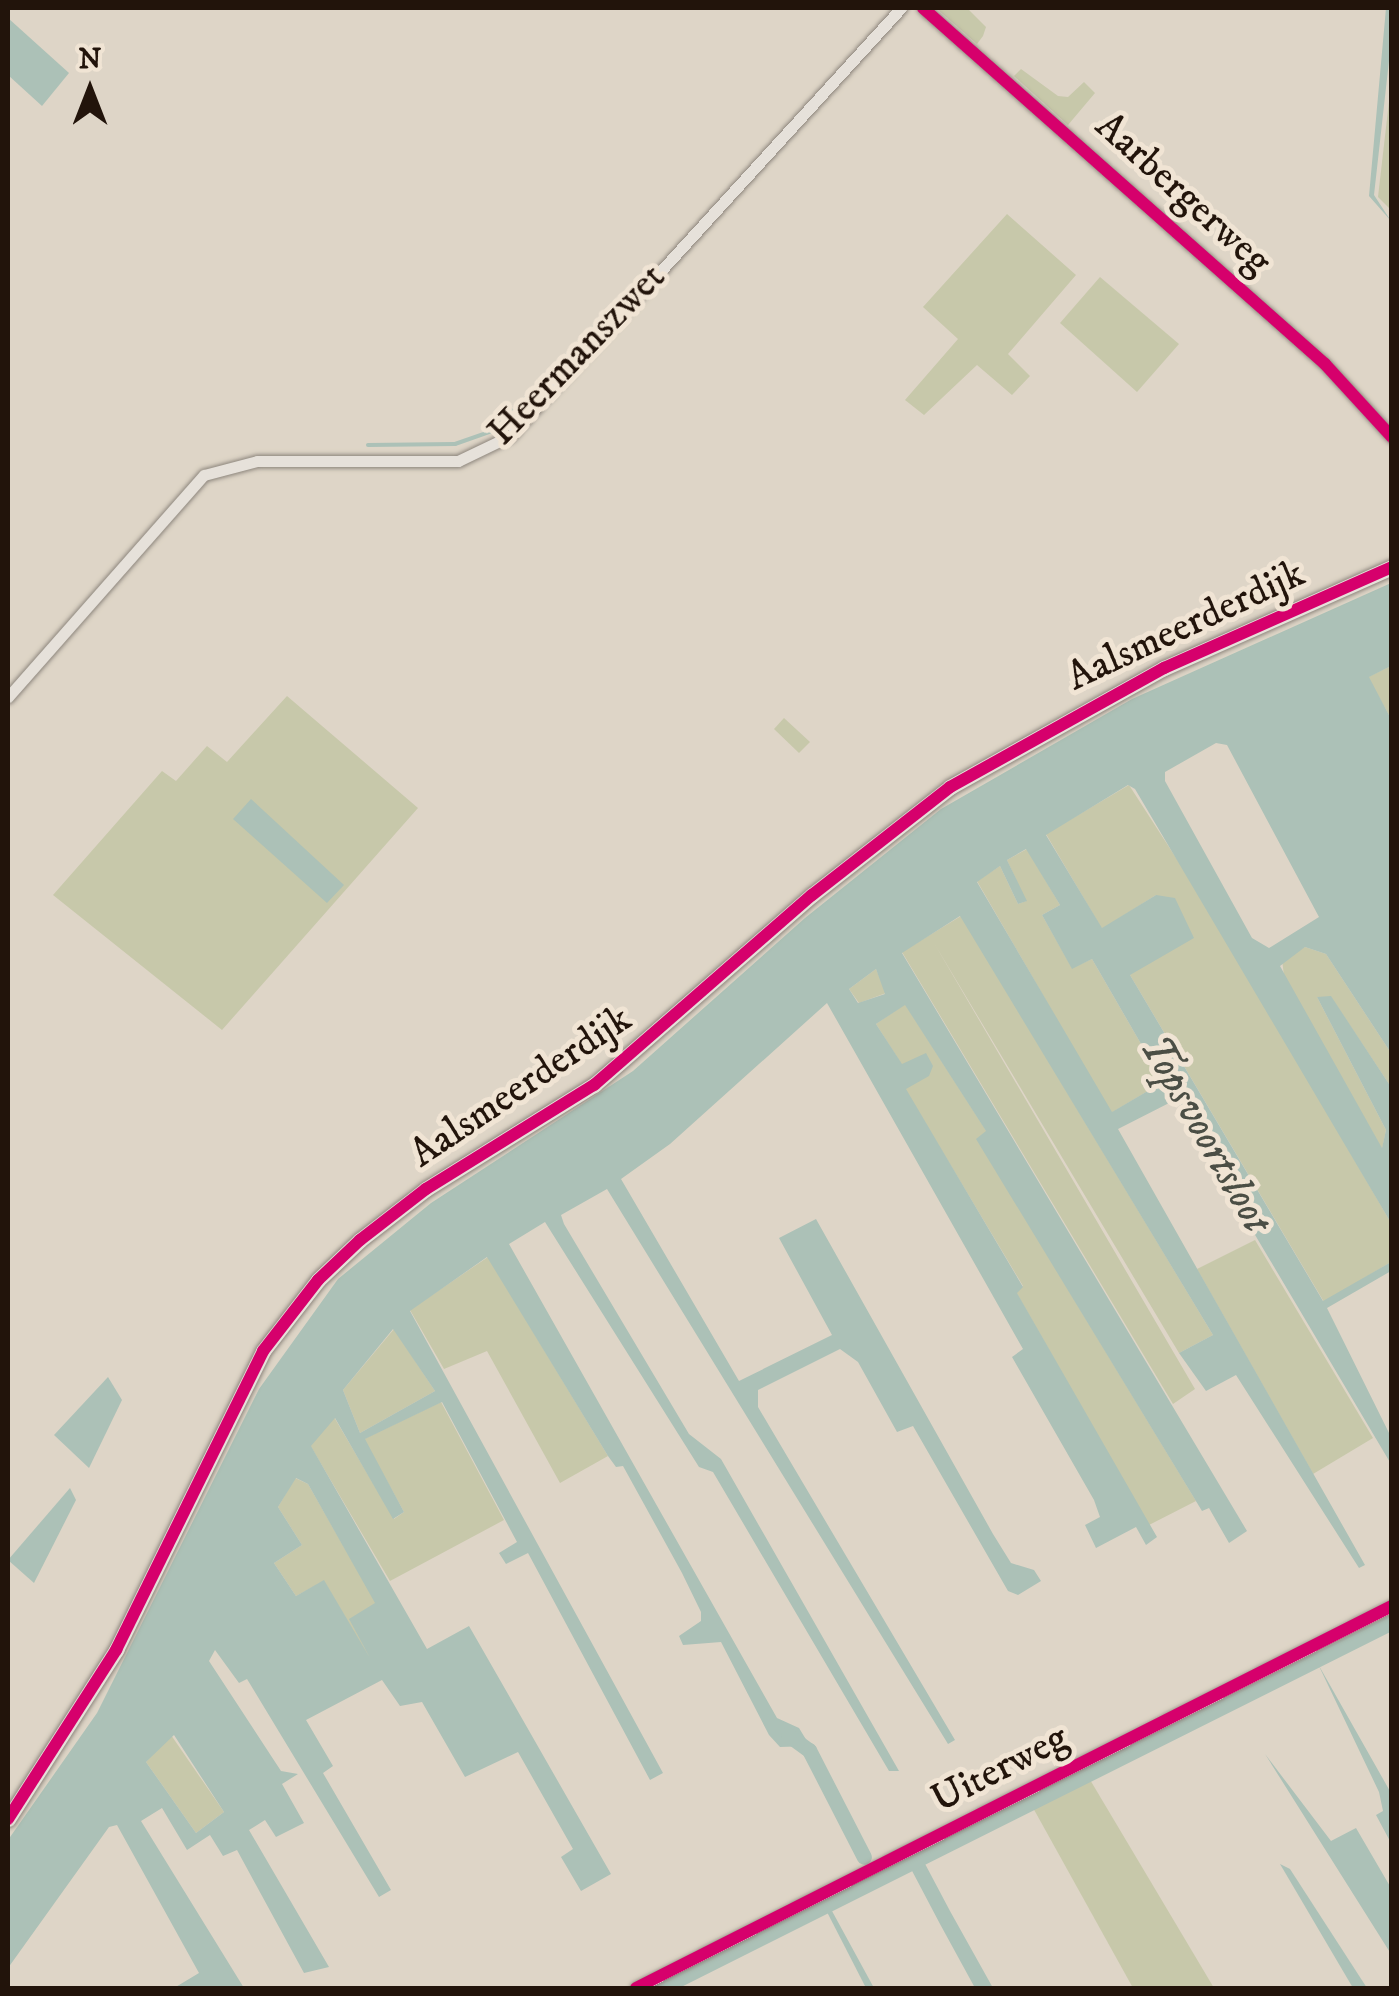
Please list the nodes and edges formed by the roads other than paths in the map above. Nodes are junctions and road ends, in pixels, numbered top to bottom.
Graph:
1 (901, 8) edge
2 (923, 8) edge
3 (1392, 437) edge
4 (1392, 567) edge
5 (8, 698) edge
6 (1392, 1606) edge
7 (8, 1818) edge
8 (636, 1988) edge

1 - 5 street, Heermanszwet
2 - 3 street, Aarbergerweg
4 - 7 street, Aalsmeerderdijk
6 - 8 street, Uiterweg

